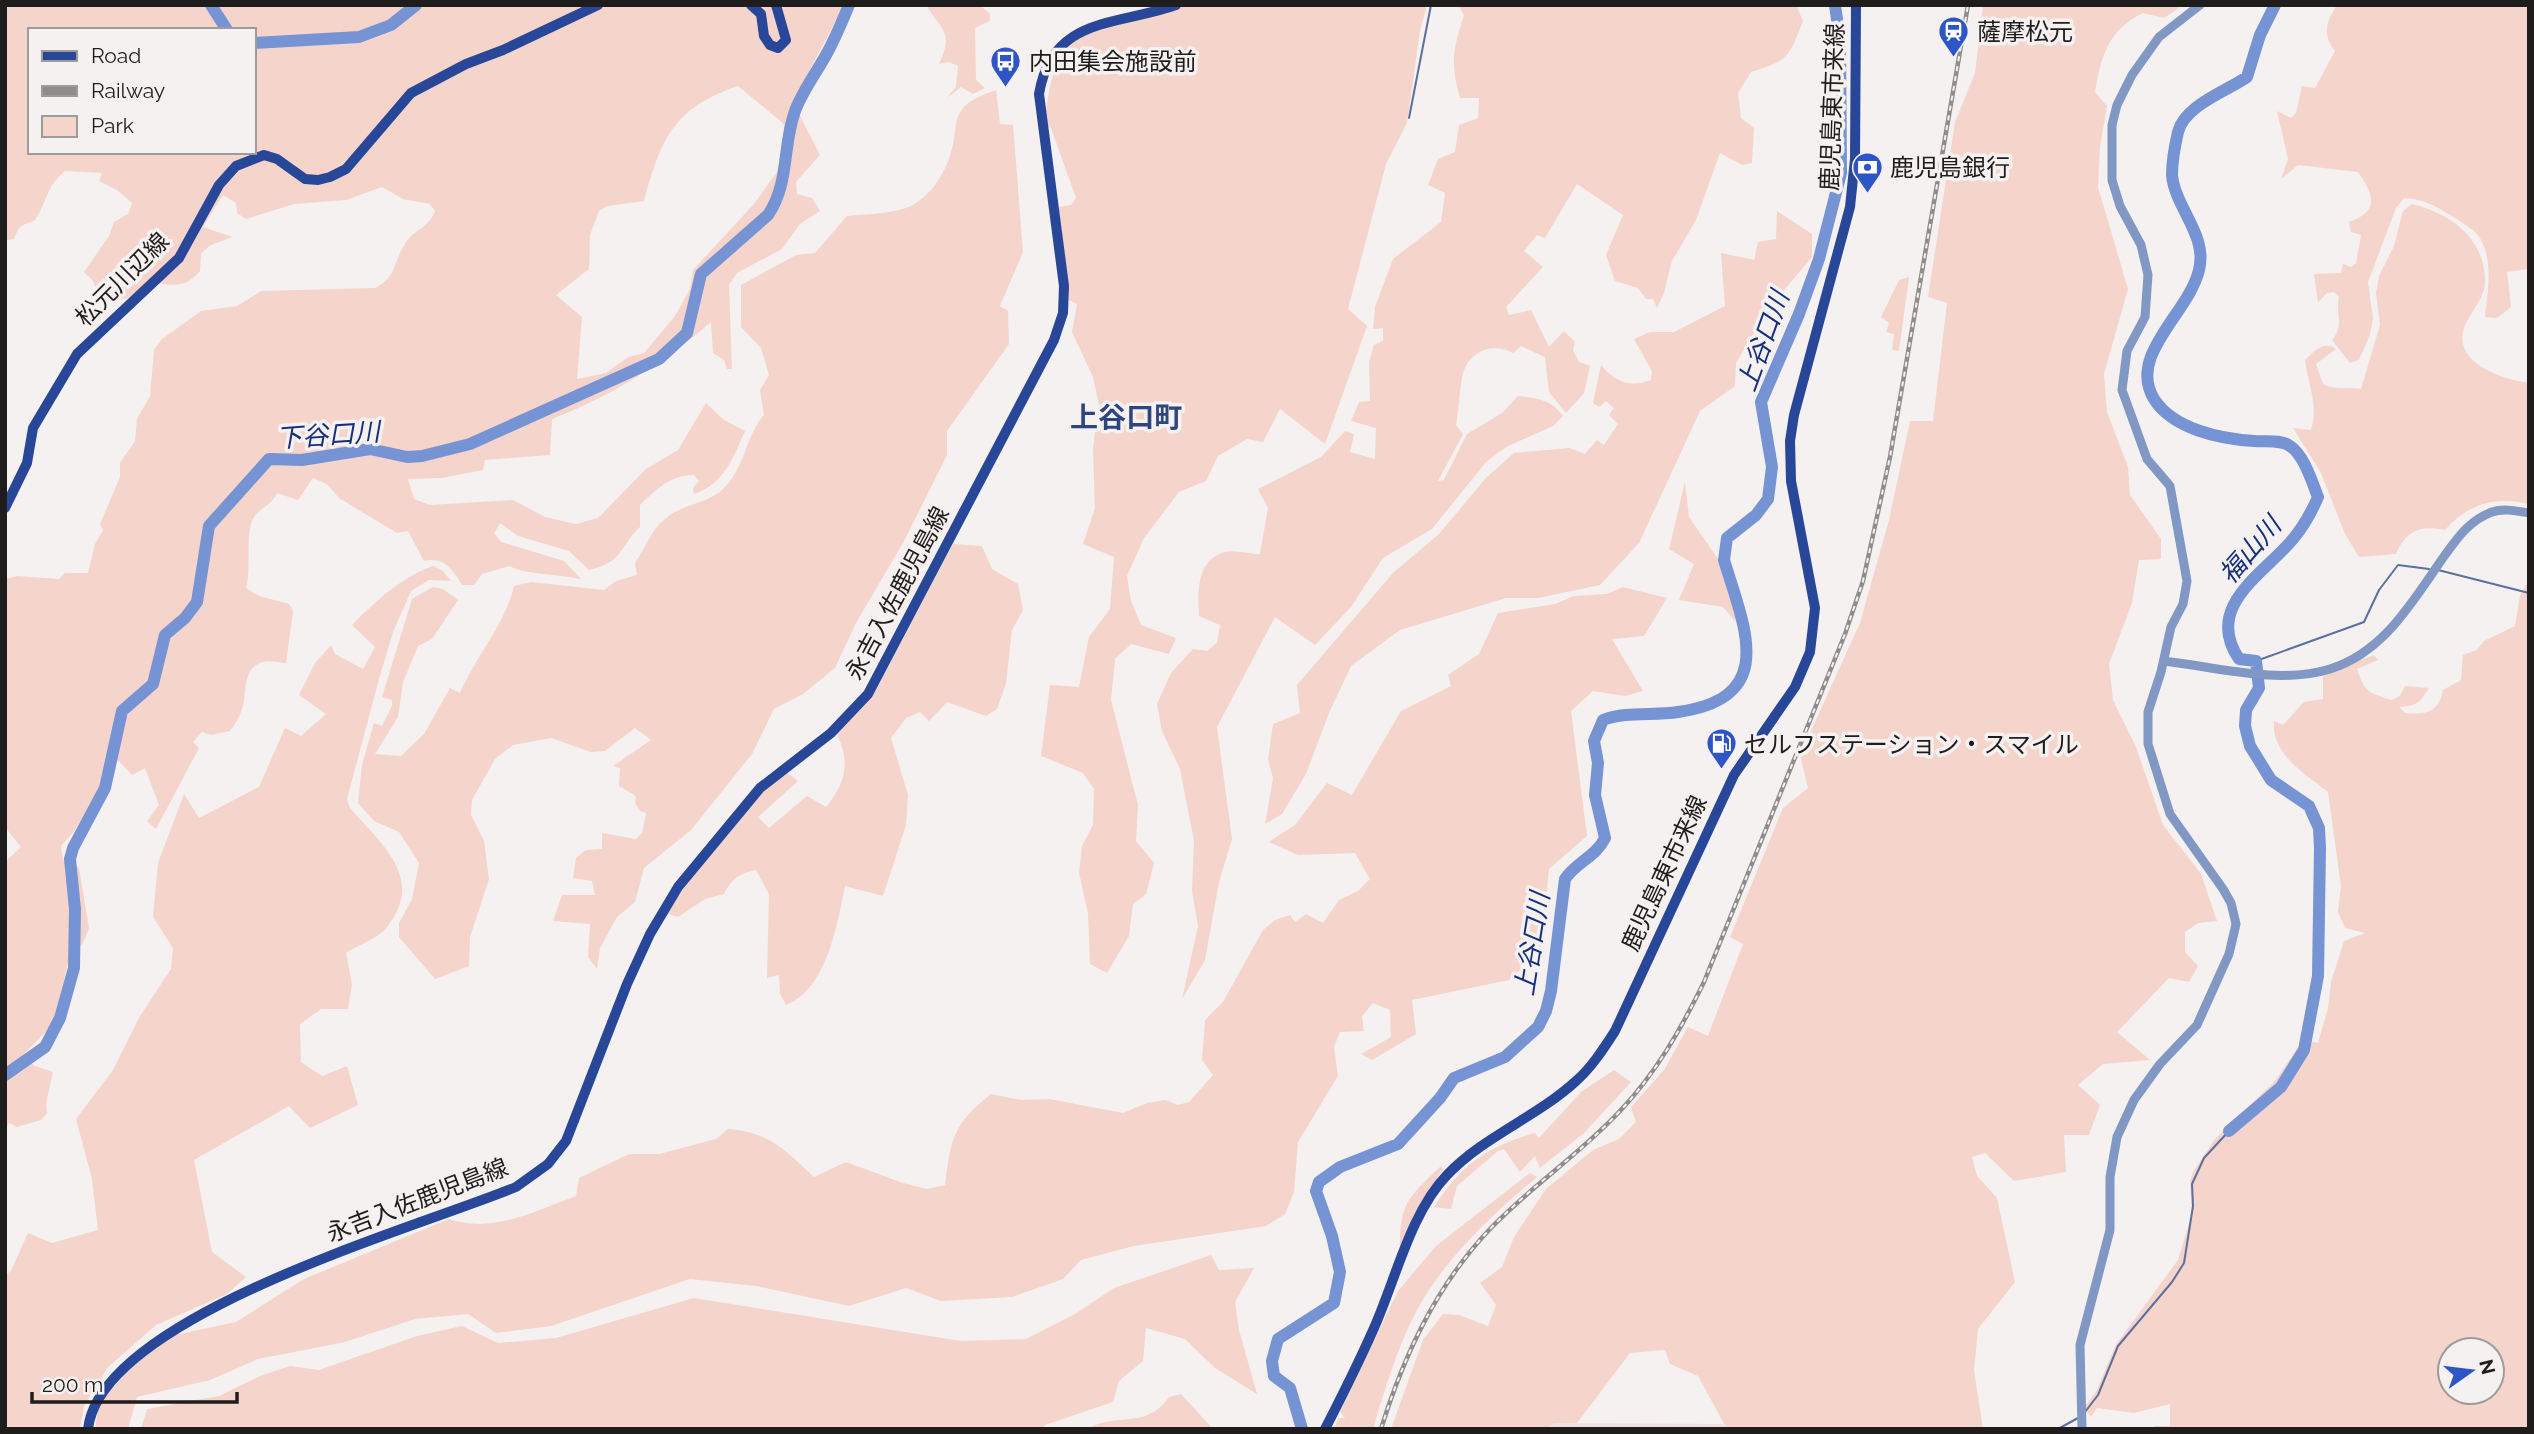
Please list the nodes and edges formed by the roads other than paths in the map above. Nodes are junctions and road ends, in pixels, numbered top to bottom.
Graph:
1 (598, 5) edge
2 (751, 5) edge
3 (776, 5) edge
4 (1176, 5) edge
5 (1856, 5) edge
6 (2200, 5) edge
7 (5, 508) edge
8 (2529, 513) edge
9 (2164, 661) junction
10 (2081, 1421) edge
11 (88, 1429) edge
12 (1325, 1429) edge

1 - 7 main road, 松元川辺線
2 - 3 main road
4 - 11 main road, 永吉入佐鹿児島線
5 - 12 main road, 鹿児島東市来線
6 - 9 street
8 - 9 street
9 - 10 street

